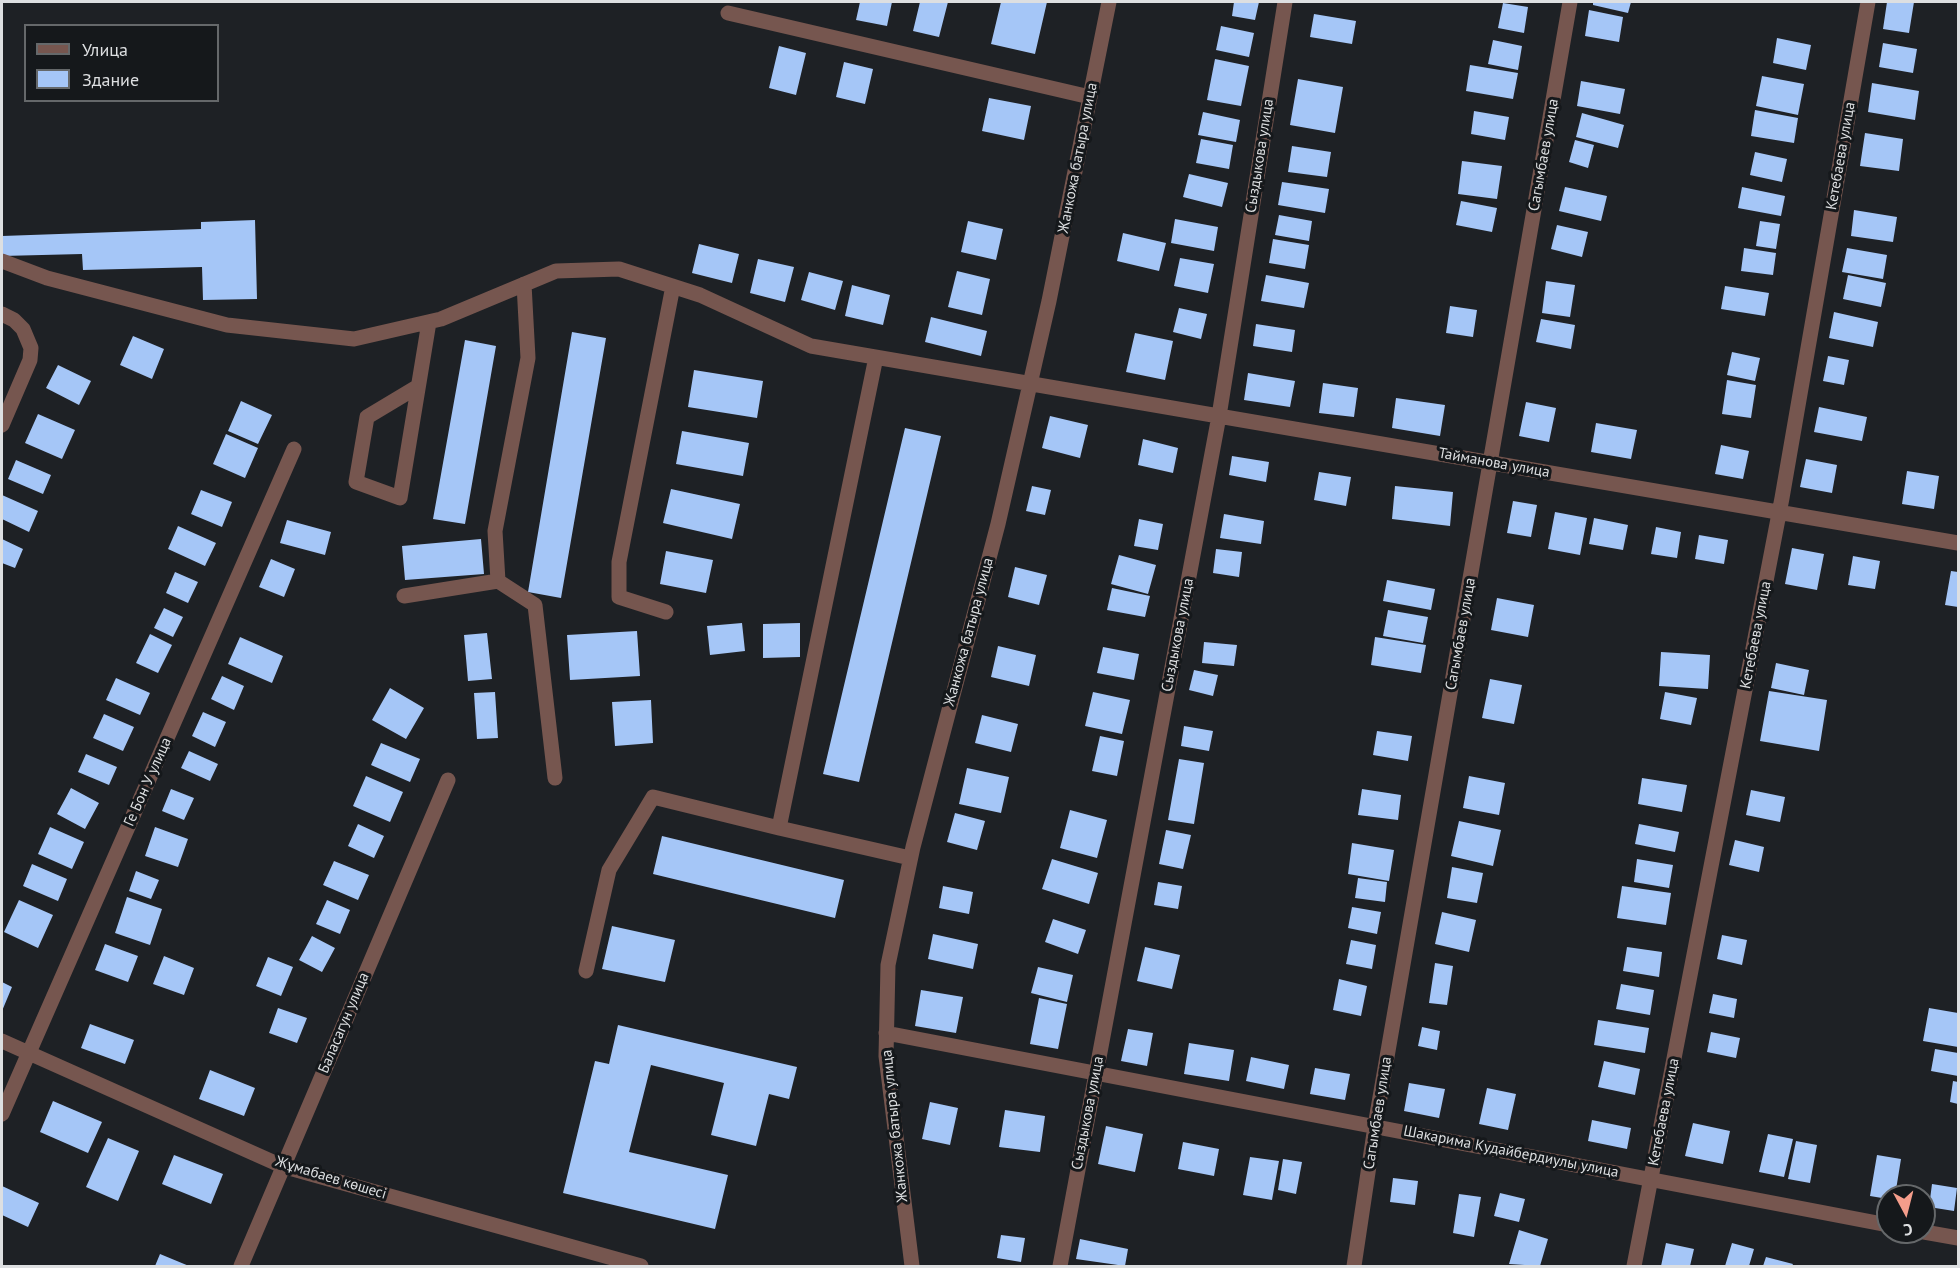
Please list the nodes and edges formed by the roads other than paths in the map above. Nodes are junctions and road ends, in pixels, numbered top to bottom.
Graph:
1 (1109, 2) edge
2 (1284, 2) edge
3 (1570, 2) edge
4 (1868, 2) edge
5 (728, 14) dead end
6 (1090, 97) junction
7 (2, 261) edge
8 (524, 284) junction
9 (672, 286) junction
10 (2, 315) edge
11 (429, 322) junction
12 (876, 357) junction
13 (1030, 383) junction
14 (417, 387) junction
15 (1219, 416) junction
16 (2, 425) edge
17 (294, 449) dead end
18 (1492, 463) junction
19 (1780, 512) junction
20 (1959, 543) edge
21 (498, 581) junction
22 (404, 596) dead end
23 (666, 612) dead end
24 (555, 778) dead end
25 (448, 780) dead end
26 (779, 828) junction
27 (910, 858) junction
28 (586, 971) dead end
29 (886, 1033) junction
30 (2, 1041) edge
31 (29, 1053) junction
32 (1096, 1073) junction
33 (2, 1114) edge
34 (1375, 1126) junction
35 (282, 1166) junction
36 (1651, 1179) junction
37 (1876, 1223) edge
38 (1936, 1234) edge
39 (1959, 1238) edge
40 (241, 1266) edge
41 (640, 1266) edge
42 (912, 1266) edge
43 (1060, 1266) edge
44 (1354, 1266) edge
45 (1634, 1266) edge

1 - 6 street, Жанкожа батыра улица
2 - 15 street, Сыздыкова улица
3 - 18 street, Сагымбаев улица
4 - 19 street, Кетебаева улица
5 - 6 street
6 - 13 street, Жанкожа батыра улица
7 - 11 street, Тайманова улица
8 - 9 street, Тайманова улица
8 - 11 street, Тайманова улица
8 - 21 street
9 - 12 street, Тайманова улица
9 - 23 street
10 - 16 street
11 - 14 street
12 - 13 street, Тайманова улица
12 - 26 street
13 - 15 street, Тайманова улица
13 - 27 street, Жанкожа батыра улица
14 - 14 street
15 - 18 street, Тайманова улица
15 - 32 street, Сыздыкова улица
17 - 31 street, Ге Бон У улица
18 - 19 street, Тайманова улица
18 - 34 street, Сагымбаев улица
19 - 20 street, Тайманова улица
19 - 36 street, Кетебаева улица
21 - 22 street
21 - 24 street
25 - 35 street, Баласагун улица
26 - 27 street
26 - 28 street
27 - 29 street, Жанкожа батыра улица
29 - 32 street, Шакарима Кудайбердиулы улица
29 - 42 street, Жанкожа батыра улица
30 - 31 street, Жұмабаев көшесі
31 - 33 street, Ге Бон У улица
31 - 35 street, Жұмабаев көшесі
32 - 34 street, Шакарима Кудайбердиулы улица
32 - 43 street, Сыздыкова улица
34 - 36 street, Шакарима Кудайбердиулы улица
34 - 44 street, Сагымбаев улица
35 - 40 street, Баласагун улица
35 - 41 street, Жұмабаев көшесі
36 - 37 street, Шакарима Кудайбердиулы улица
36 - 45 street, Кетебаева улица
38 - 39 street

